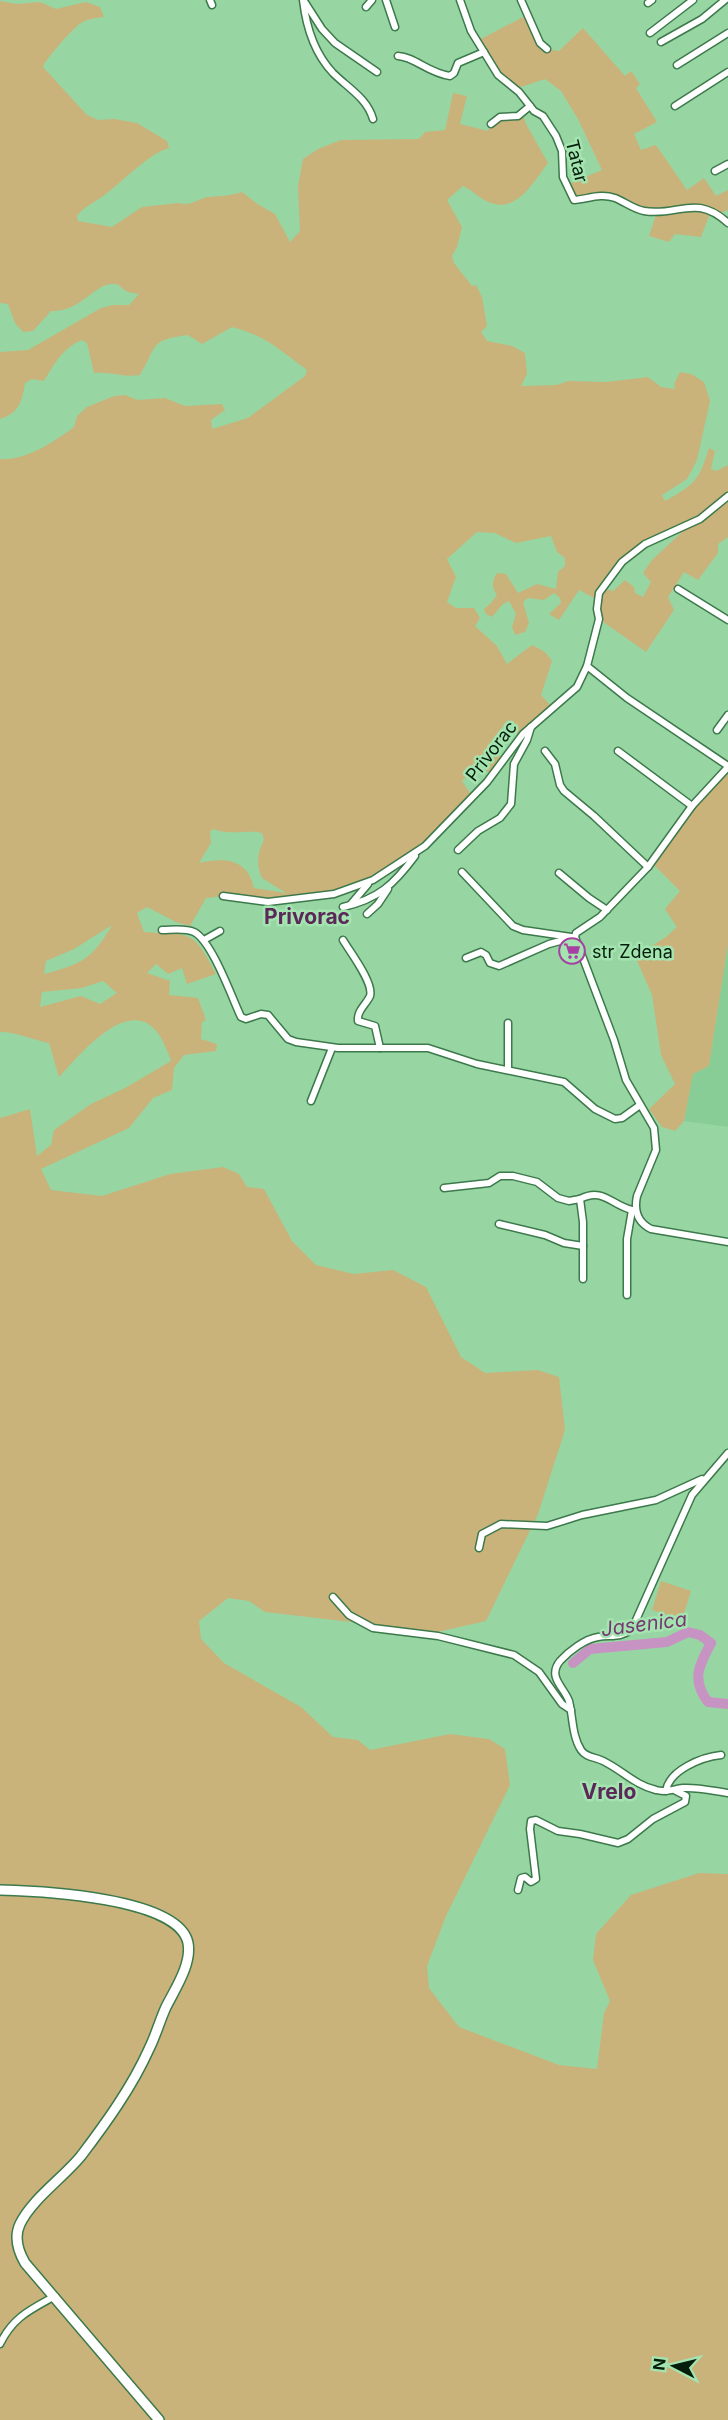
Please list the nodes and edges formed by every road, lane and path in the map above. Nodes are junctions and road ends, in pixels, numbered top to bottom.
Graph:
1 (303, 0) edge
2 (372, 0) edge
3 (386, 0) edge
4 (460, 0) edge
5 (693, 0) edge
6 (725, 0) edge
7 (523, 1) edge
8 (366, 7) dead end
9 (395, 27) dead end
10 (650, 33) dead end
11 (728, 33) edge
12 (661, 42) dead end
13 (547, 49) dead end
14 (484, 52) junction
15 (398, 56) dead end
16 (677, 65) dead end
17 (377, 72) dead end
18 (728, 72) edge
19 (530, 106) junction
20 (675, 106) dead end
21 (373, 119) dead end
22 (491, 124) dead end
23 (728, 164) edge
24 (715, 171) dead end
25 (728, 223) edge
26 (728, 496) edge
27 (678, 589) dead end
28 (728, 620) edge
29 (587, 666) junction
30 (728, 715) edge
31 (533, 724) junction
32 (717, 730) dead end
33 (545, 751) dead end
34 (618, 751) dead end
35 (728, 766) edge
36 (692, 806) junction
37 (458, 850) dead end
38 (417, 853) junction
39 (648, 867) junction
40 (462, 872) dead end
41 (559, 873) dead end
42 (373, 880) junction
43 (388, 888) junction
44 (223, 896) dead end
45 (607, 910) junction
46 (367, 914) dead end
47 (162, 930) dead end
48 (220, 930) dead end
49 (574, 937) junction
50 (204, 940) junction
51 (343, 940) dead end
52 (466, 958) dead end
53 (508, 1023) dead end
54 (332, 1048) junction
55 (381, 1048) junction
56 (508, 1070) junction
57 (311, 1101) dead end
58 (640, 1105) junction
59 (444, 1188) dead end
60 (580, 1199) junction
61 (634, 1210) junction
62 (499, 1224) dead end
63 (728, 1242) edge
64 (583, 1246) junction
65 (583, 1279) dead end
66 (627, 1295) dead end
67 (728, 1453) edge
68 (707, 1477) junction
69 (479, 1548) dead end
70 (333, 1597) dead end
71 (571, 1710) junction
72 (721, 1755) dead end
73 (666, 1791) junction
74 (674, 1791) junction
75 (728, 1793) edge
76 (0, 1890) edge
77 (518, 1890) dead end
78 (55, 2296) junction
79 (0, 2344) edge
80 (159, 2420) edge

1 - 17 street
1 - 21 street
2 - 8 street
3 - 9 street
4 - 14 street, Tatar
5 - 10 street
6 - 12 street
7 - 13 street
11 - 16 street
14 - 15 street
14 - 19 street, Tatar
18 - 20 street
19 - 22 street
19 - 25 street, Tatar
23 - 24 street
26 - 29 street, Privorac
27 - 28 street
29 - 31 street, Privorac
29 - 35 street
30 - 32 street
31 - 37 street
31 - 38 street, Privorac
33 - 39 street
34 - 36 street
35 - 36 street
36 - 39 street
38 - 42 street, Privorac
38 - 43 street
39 - 45 street
40 - 49 street
41 - 45 street
42 - 43 street
42 - 44 street, Privorac
43 - 46 street
45 - 49 street
47 - 50 street
48 - 50 street
49 - 52 street
49 - 58 street
50 - 54 street
51 - 55 street
53 - 56 street
54 - 55 street
54 - 57 street
55 - 56 street
56 - 58 street
58 - 61 street
59 - 60 street
60 - 61 street
60 - 64 street
61 - 63 street
61 - 66 street
62 - 64 street
64 - 65 street
67 - 68 street
68 - 69 street
68 - 71 street
70 - 71 street
71 - 73 street
72 - 73 street
73 - 74 street
74 - 75 street
74 - 77 street
76 - 78 main road
78 - 79 street
78 - 80 main road

